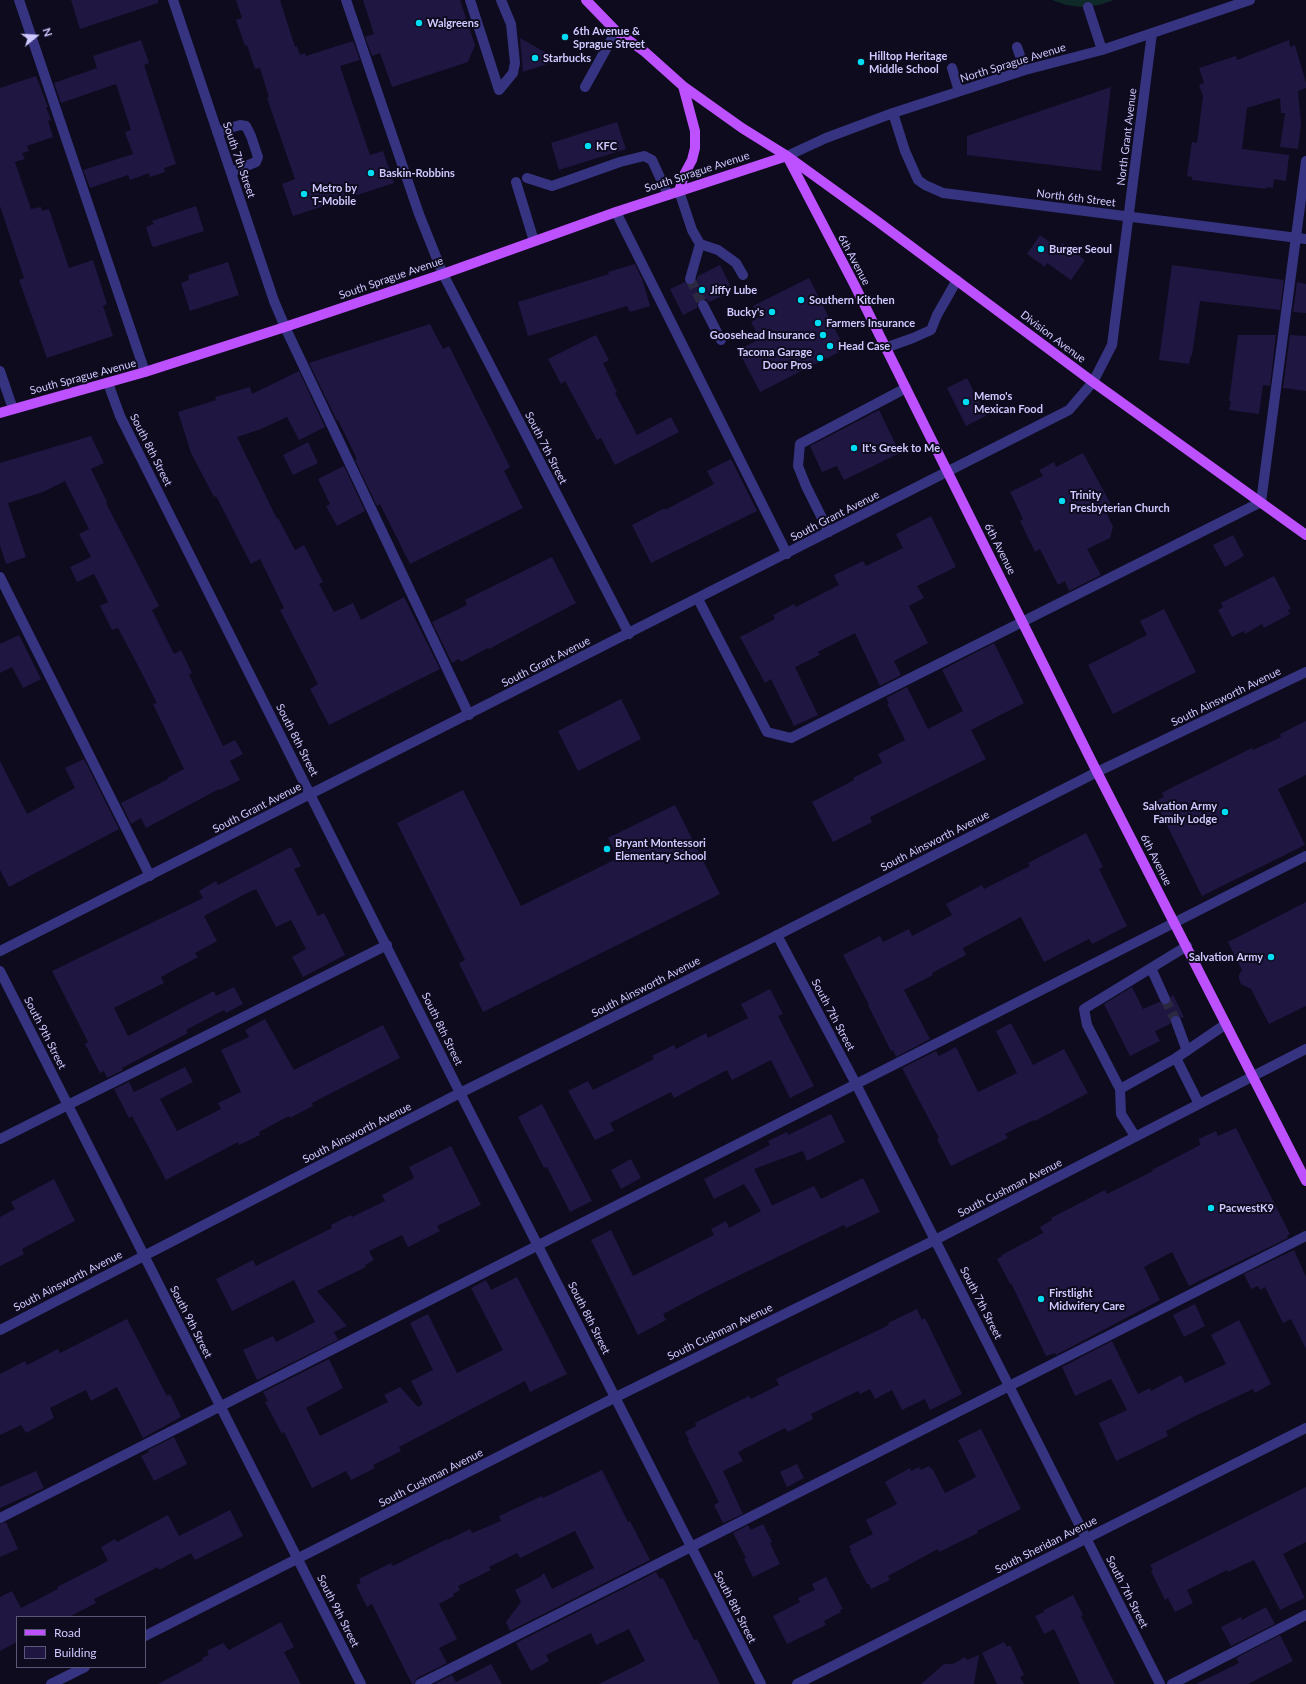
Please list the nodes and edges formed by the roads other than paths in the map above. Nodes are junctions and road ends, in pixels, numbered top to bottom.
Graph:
1 (19, 0) edge
2 (173, 0) edge
3 (346, 0) edge
4 (470, 0) edge
5 (500, 0) edge
6 (586, 0) edge
7 (1250, 0) edge
8 (1088, 7) dead end
9 (616, 31) junction
10 (1152, 33) junction
11 (1017, 47) dead end
12 (1102, 50) junction
13 (952, 68) dead end
14 (1025, 70) junction
15 (683, 86) junction
16 (584, 87) dead end
17 (959, 91) junction
18 (893, 113) junction
19 (217, 132) junction
20 (787, 156) junction
21 (1306, 161) edge
22 (231, 172) junction
23 (527, 178) dead end
24 (516, 182) dead end
25 (679, 191) junction
26 (668, 195) junction
27 (616, 212) junction
28 (1129, 216) junction
29 (1301, 239) edge
30 (534, 241) junction
31 (700, 244) junction
32 (443, 274) junction
33 (743, 275) dead end
34 (690, 279) tunnel mouth
35 (957, 280) junction
36 (703, 305) tunnel mouth
37 (285, 327) junction
38 (721, 340) dead end
39 (885, 348) junction
40 (0, 371) edge
41 (145, 372) junction
42 (108, 382) junction
43 (1093, 382) junction
44 (906, 388) junction
45 (13, 409) junction
46 (0, 413) edge
47 (948, 472) junction
48 (1261, 502) junction
49 (829, 532) junction
50 (1306, 535) edge
51 (787, 554) junction
52 (0, 577) edge
53 (698, 599) junction
54 (1022, 621) junction
55 (629, 634) junction
56 (1306, 672) edge
57 (468, 715) junction
58 (1097, 772) junction
59 (311, 794) junction
60 (1306, 856) edge
61 (150, 876) junction
62 (1175, 923) junction
63 (777, 935) junction
64 (387, 945) junction
65 (1187, 946) junction
66 (0, 951) edge
67 (1151, 968) junction
68 (0, 970) edge
69 (1165, 999) tunnel mouth
70 (1176, 1021) tunnel mouth
71 (1226, 1024) junction
72 (1306, 1049) edge
73 (1187, 1051) junction
74 (1176, 1058) junction
75 (1253, 1076) junction
76 (856, 1084) junction
77 (1120, 1089) junction
78 (460, 1093) junction
79 (1199, 1104) junction
80 (68, 1105) junction
81 (1136, 1136) junction
82 (0, 1139) edge
83 (1306, 1181) edge
84 (1306, 1236) edge
85 (935, 1240) junction
86 (539, 1245) junction
87 (144, 1255) junction
88 (0, 1330) edge
89 (1009, 1386) junction
90 (616, 1397) junction
91 (220, 1406) junction
92 (1306, 1428) edge
93 (0, 1518) edge
94 (1086, 1538) junction
95 (691, 1546) junction
96 (298, 1559) junction
97 (1306, 1615) edge
98 (146, 1635) edge
99 (83, 1668) edge
100 (51, 1684) edge
101 (361, 1684) edge
102 (420, 1684) edge
103 (761, 1684) edge
104 (798, 1684) edge
105 (1160, 1684) edge
106 (1172, 1684) edge

1 - 41 street
2 - 19 street, South 7th Street
3 - 32 street, South 7th Street
4 - 5 street
6 - 9 main road
7 - 10 street, North Sprague Avenue
8 - 12 street
9 - 15 main road
9 - 16 street
10 - 12 street, North Sprague Avenue
10 - 28 street, North Grant Avenue
11 - 14 street
12 - 14 street, North Sprague Avenue
13 - 17 street
14 - 17 street, North Sprague Avenue
15 - 20 main road
15 - 25 main road
17 - 18 street, North Sprague Avenue
18 - 20 street, North Sprague Avenue
18 - 28 street, North 6th Street
19 - 22 street, South 7th Street
19 - 22 street
20 - 25 main road, South Sprague Avenue
20 - 35 main road, Division Avenue
20 - 39 main road, 6th Avenue
21 - 29 street
22 - 37 street, South 7th Street
23 - 26 street
24 - 30 street
25 - 26 main road, South Sprague Avenue
25 - 31 street
26 - 27 main road, South Sprague Avenue
27 - 30 main road, South Sprague Avenue
27 - 51 street
28 - 29 street, North 6th Street
28 - 43 street, North Grant Avenue
29 - 48 street
30 - 32 main road, South Sprague Avenue
31 - 33 street
31 - 34 street
32 - 37 main road, South Sprague Avenue
32 - 55 street, South 7th Street
35 - 39 street
35 - 43 main road, Division Avenue
36 - 38 street
37 - 41 main road, South Sprague Avenue
37 - 57 street, South 7th Street
39 - 44 main road, 6th Avenue
40 - 45 street
41 - 42 main road, South Sprague Avenue
42 - 45 main road, South Sprague Avenue
42 - 59 street, South 8th Street
43 - 47 street, South Grant Avenue
43 - 48 main road, Division Avenue
44 - 47 main road, 6th Avenue
44 - 49 street
45 - 46 main road, South Sprague Avenue
47 - 49 street, South Grant Avenue
47 - 54 main road, 6th Avenue
48 - 50 main road, Division Avenue
48 - 54 street
49 - 51 street, South Grant Avenue
51 - 53 street, South Grant Avenue
52 - 61 street
53 - 54 street
53 - 55 street, South Grant Avenue
54 - 58 main road, 6th Avenue
55 - 57 street, South Grant Avenue
56 - 58 street, South Ainsworth Avenue
57 - 59 street, South Grant Avenue
58 - 62 main road, 6th Avenue
58 - 63 street, South Ainsworth Avenue
59 - 61 street, South Grant Avenue
59 - 64 street, South 8th Street
60 - 62 street
61 - 66 street, South Grant Avenue
62 - 65 main road, 6th Avenue
62 - 76 street
63 - 76 street, South 7th Street
63 - 78 street, South Ainsworth Avenue
64 - 78 street, South 8th Street
64 - 80 street
65 - 67 street
65 - 71 main road, 6th Avenue
67 - 69 street
67 - 77 street
68 - 80 street, South 9th Street
70 - 73 street
71 - 73 street
71 - 75 main road, 6th Avenue
72 - 75 street, South Cushman Avenue
73 - 74 street
74 - 77 street
74 - 79 street
75 - 79 street, South Cushman Avenue
75 - 83 main road, 6th Avenue
76 - 85 street, South 7th Street
76 - 86 street
77 - 81 street
78 - 86 street, South 8th Street
78 - 87 street, South Ainsworth Avenue
79 - 81 street, South Cushman Avenue
80 - 82 street
80 - 87 street, South 9th Street
81 - 85 street, South Cushman Avenue
84 - 89 street
85 - 89 street, South 7th Street
85 - 90 street, South Cushman Avenue
86 - 90 street, South 8th Street
86 - 91 street
87 - 88 street, South Ainsworth Avenue
87 - 91 street, South 9th Street
89 - 94 street, South 7th Street
89 - 95 street
90 - 95 street, South 8th Street
90 - 96 street, South Cushman Avenue
91 - 93 street
91 - 96 street, South 9th Street
92 - 94 street, South Sheridan Avenue
94 - 104 street, South Sheridan Avenue
94 - 105 street, South 7th Street
95 - 102 street
95 - 103 street, South 8th Street
96 - 98 street, South Cushman Avenue
96 - 101 street, South 9th Street
97 - 106 street
99 - 100 street

